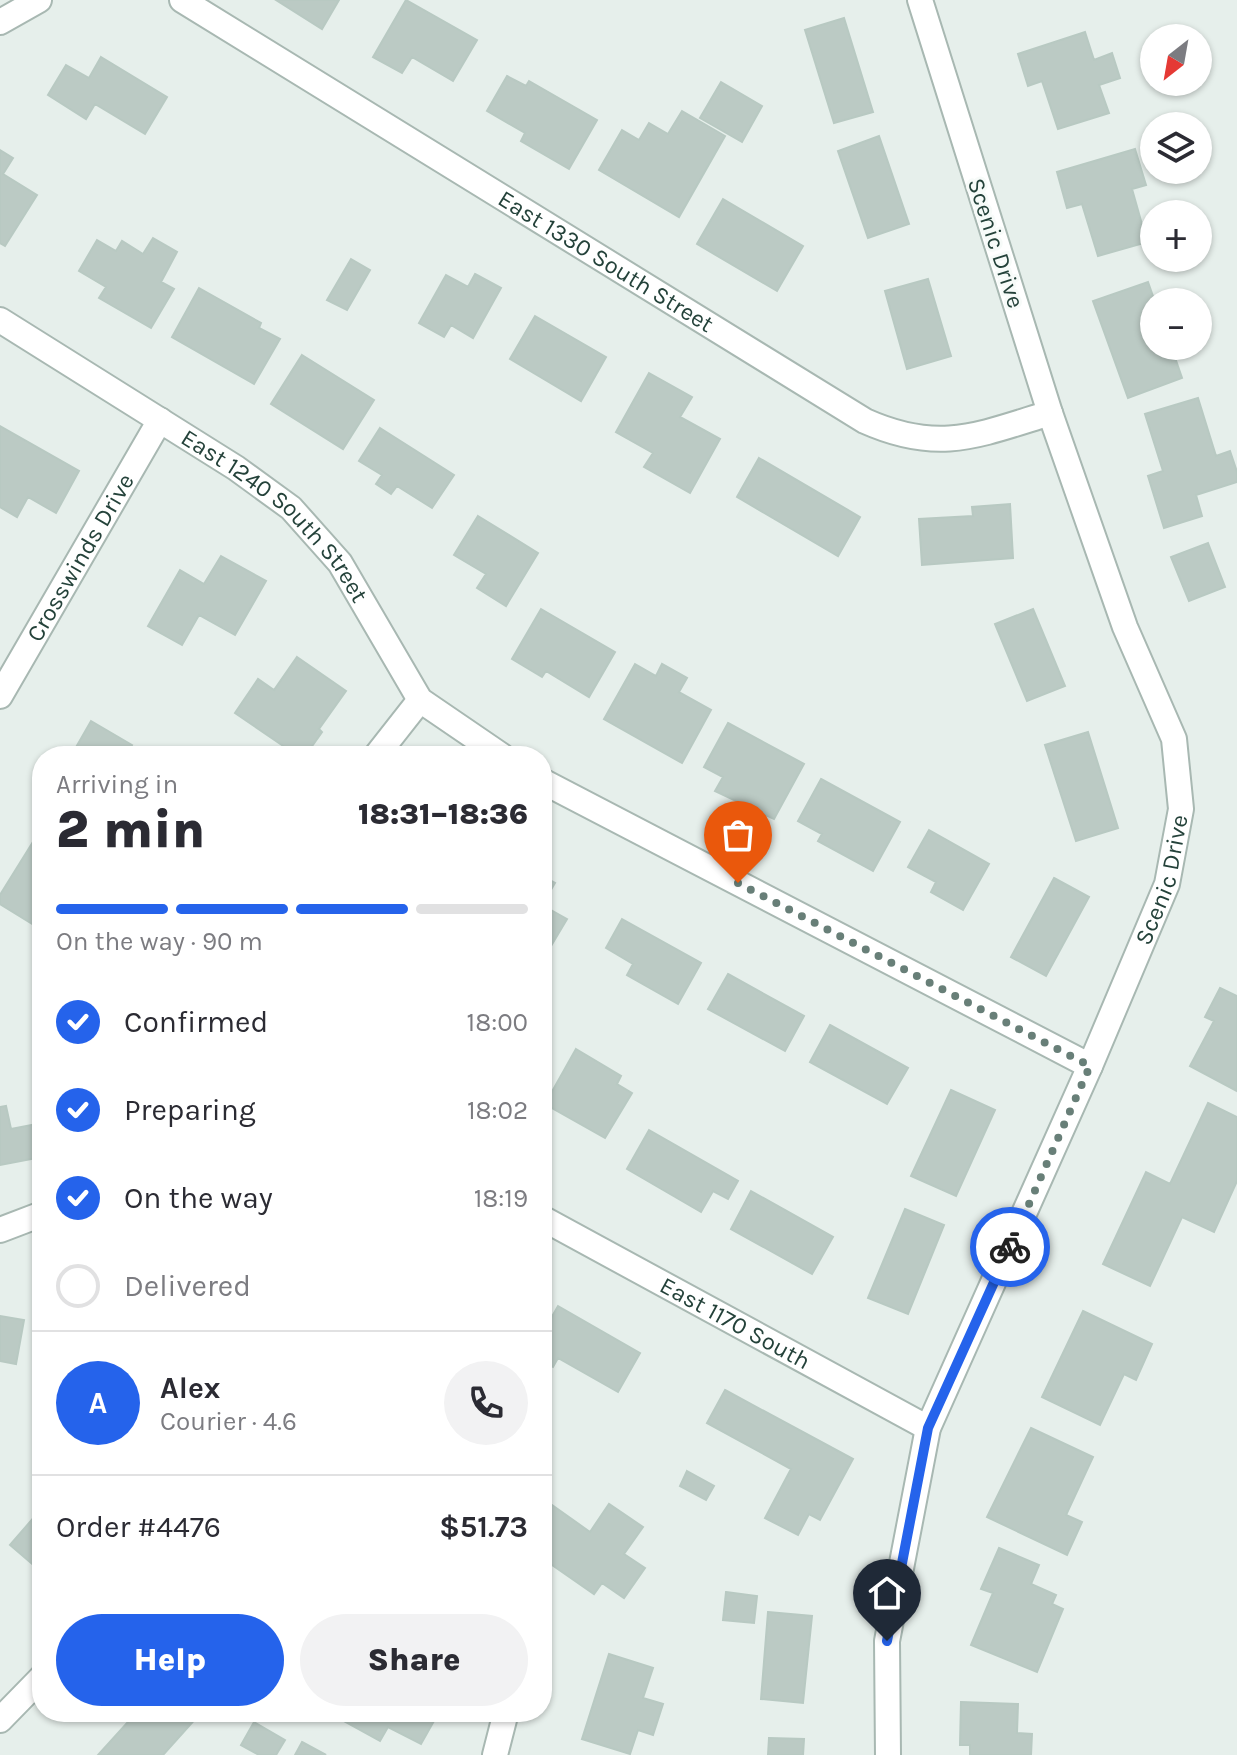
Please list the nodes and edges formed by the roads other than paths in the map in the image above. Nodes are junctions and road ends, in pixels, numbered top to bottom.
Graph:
1 (39, 0) edge
2 (182, 0) edge
3 (920, 0) edge
4 (0, 22) edge
5 (0, 320) edge
6 (1050, 413) junction
7 (160, 420) junction
8 (0, 696) edge
9 (420, 700) junction
10 (384, 746) edge
11 (487, 746) edge
12 (552, 786) edge
13 (1090, 1066) junction
14 (32, 1218) edge
15 (552, 1223) edge
16 (7, 1228) edge
17 (928, 1428) junction
18 (32, 1687) edge
19 (0, 1720) edge
20 (503, 1722) edge
21 (495, 1755) edge
22 (888, 1755) edge

1 - 4 street
2 - 6 street, East 1330 South Street
3 - 6 street, Scenic Drive
5 - 7 street, East 1240 South Street
6 - 13 street, Scenic Drive
7 - 8 street, Crosswinds Drive
7 - 9 street, East 1240 South Street
9 - 10 street
9 - 11 street, East 1240 South Street
12 - 13 street
13 - 17 street, Scenic Drive
14 - 16 street
15 - 17 street, East 1170 South
17 - 22 street, Scenic Drive
18 - 19 street
20 - 21 street

